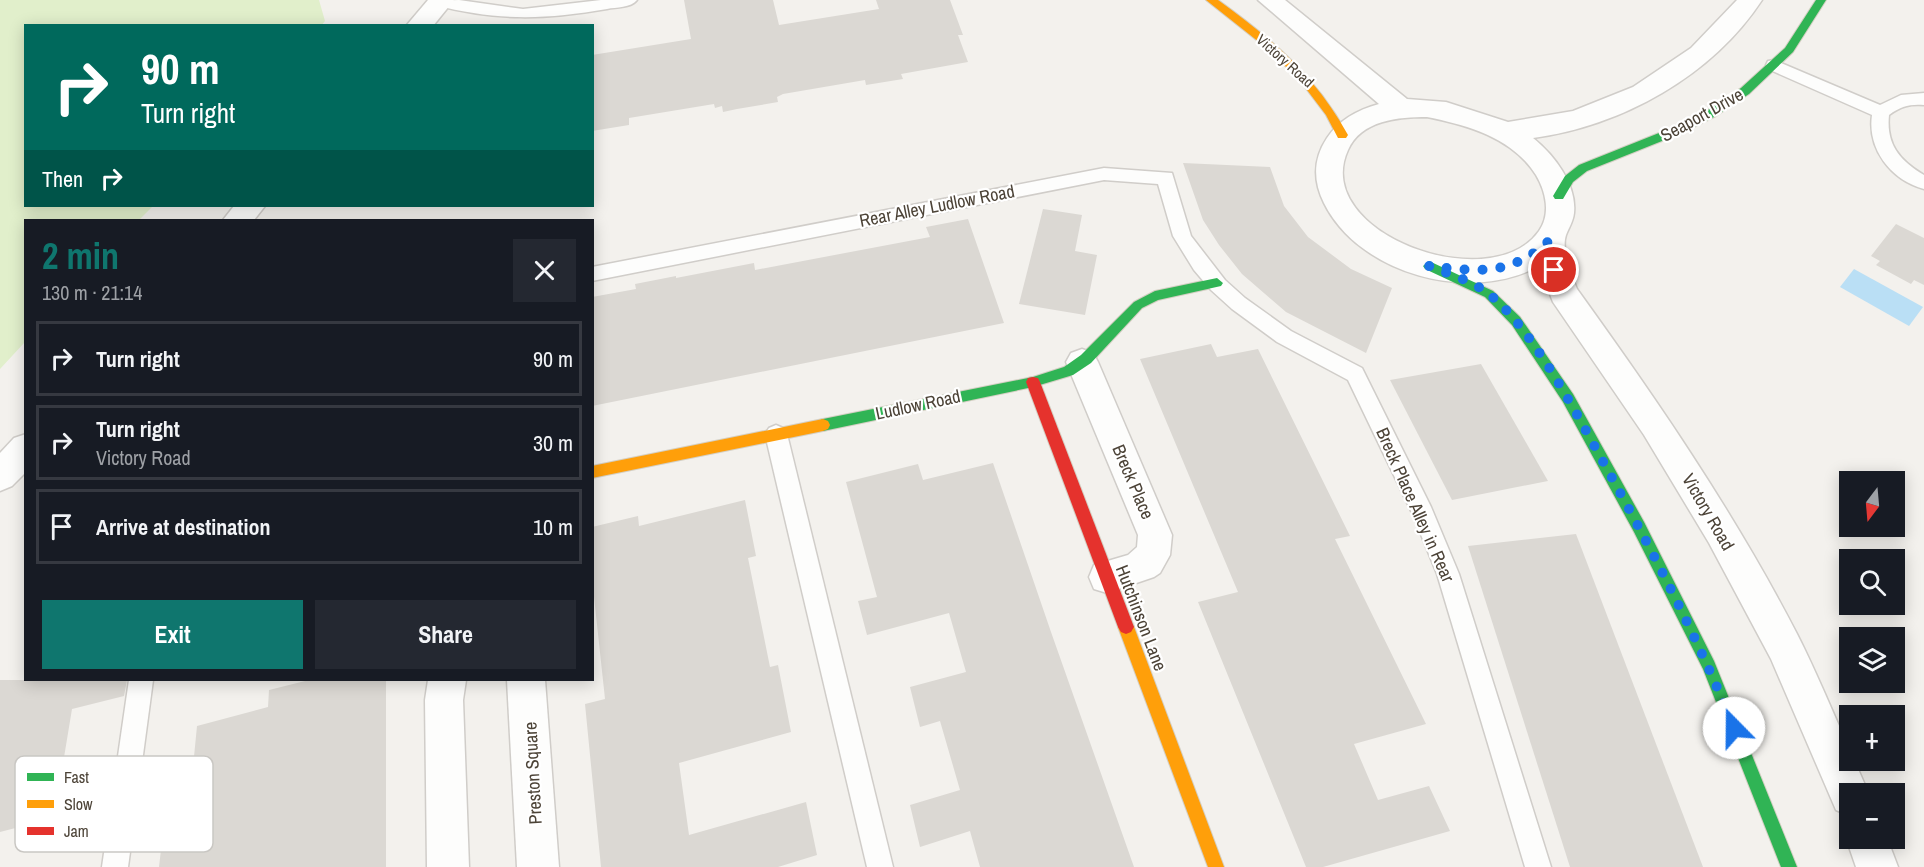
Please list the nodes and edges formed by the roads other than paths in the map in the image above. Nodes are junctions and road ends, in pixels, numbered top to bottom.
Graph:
1 (629, 0) edge
2 (1211, 0) edge
3 (1270, 0) edge
4 (1750, 0) edge
5 (1821, 0) edge
6 (442, 1) edge
7 (420, 24) edge
8 (1774, 65) junction
9 (1924, 99) edge
10 (1402, 109) junction
11 (1881, 112) junction
12 (1506, 132) junction
13 (1342, 135) junction
14 (1924, 183) edge
15 (1559, 196) junction
16 (250, 207) edge
17 (238, 219) edge
18 (1551, 239) junction
19 (1429, 266) junction
20 (594, 274) edge
21 (1217, 283) junction
22 (1082, 362) junction
23 (1033, 382) junction
24 (776, 434) junction
25 (24, 450) edge
26 (594, 472) edge
27 (0, 475) edge
28 (24, 482) edge
29 (1107, 577) junction
30 (141, 681) edge
31 (447, 681) edge
32 (526, 681) edge
33 (131, 756) edge
34 (1844, 783) edge
35 (1870, 849) edge
36 (118, 852) edge
37 (116, 867) edge
38 (448, 867) edge
39 (538, 867) edge
40 (880, 867) edge
41 (1216, 867) edge
42 (1538, 867) edge
43 (1789, 867) edge
44 (1877, 867) edge

1 - 6 lane
2 - 13 street, Victory Road
3 - 10 street
4 - 12 street
5 - 8 street, Seaport Drive
6 - 7 street
8 - 11 lane
8 - 15 street, Seaport Drive
9 - 11 lane
10 - 12 street
10 - 13 street
11 - 14 lane
12 - 15 street
13 - 19 street
15 - 18 street
16 - 17 street
18 - 19 street
18 - 34 street, Victory Road
19 - 43 street
20 - 21 lane, Rear Alley Ludlow Road
21 - 22 street, Ludlow Road
21 - 42 lane, Breck Place Alley in Rear
22 - 23 street, Ludlow Road
22 - 29 street, Breck Place
23 - 24 street, Ludlow Road
23 - 29 street, Hutchinson Lane
24 - 26 street, Ludlow Road
24 - 40 lane
25 - 27 street
27 - 28 street
29 - 41 street, Hutchinson Lane
30 - 33 lane
31 - 38 street
32 - 39 street, Preston Square
35 - 44 street
36 - 37 lane

